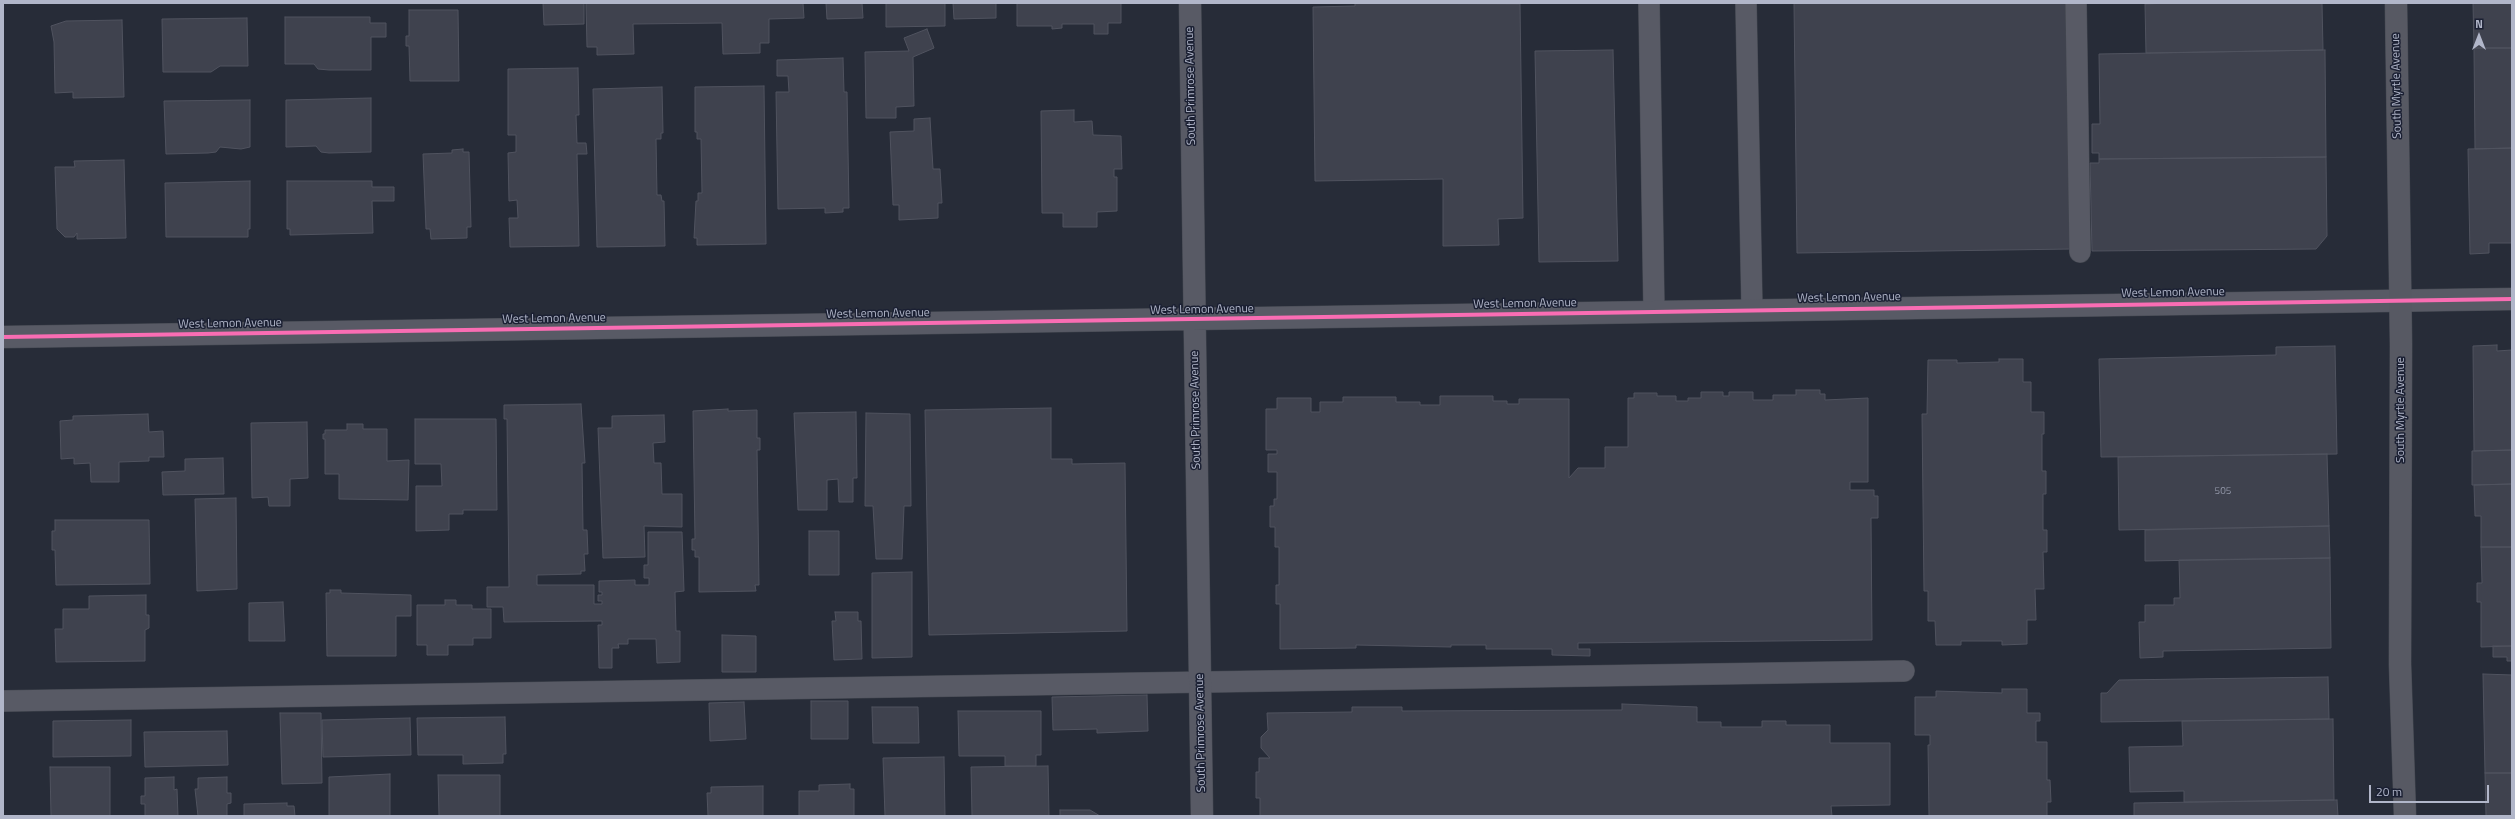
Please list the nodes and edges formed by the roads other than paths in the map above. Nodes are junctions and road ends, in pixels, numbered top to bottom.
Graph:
1 (1190, 3) edge
2 (1649, 3) edge
3 (1746, 3) edge
4 (2076, 3) edge
5 (2396, 3) edge
6 (2080, 252) dead end
7 (2512, 299) edge
8 (2400, 301) junction
9 (1752, 310) junction
10 (1654, 312) junction
11 (1194, 320) junction
12 (3, 337) edge
13 (1904, 671) dead end
14 (1200, 683) junction
15 (3, 701) edge
16 (1202, 816) edge
17 (2406, 816) edge

1 - 11 street, South Primrose Avenue
2 - 10 lane
3 - 9 lane
4 - 6 lane
5 - 8 main road, South Myrtle Avenue
7 - 8 street, West Lemon Avenue
8 - 9 street, West Lemon Avenue
8 - 17 main road, South Myrtle Avenue
9 - 10 street, West Lemon Avenue
10 - 11 street, West Lemon Avenue
11 - 12 street, West Lemon Avenue
11 - 14 street, South Primrose Avenue
13 - 14 lane
14 - 15 lane
14 - 16 street, South Primrose Avenue

